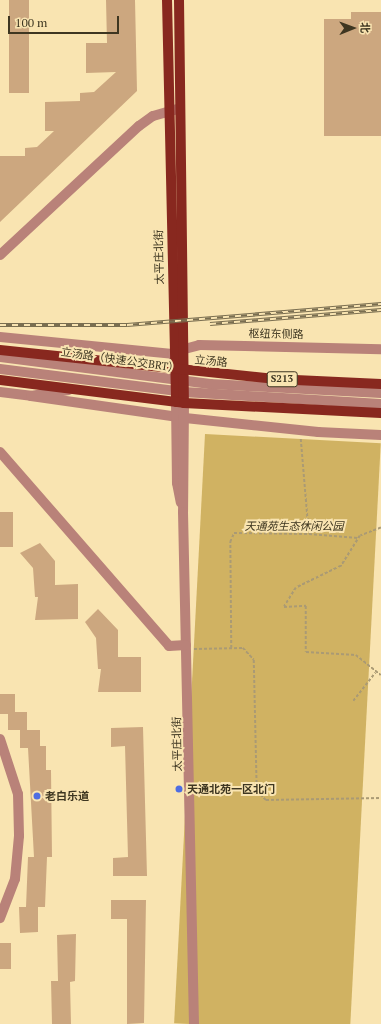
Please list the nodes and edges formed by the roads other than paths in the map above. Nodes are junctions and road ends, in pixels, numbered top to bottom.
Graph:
1 (167, 0) edge
2 (179, 0) edge
3 (180, 109) junction
4 (169, 110) junction
5 (0, 255) edge
6 (0, 337) edge
7 (184, 347) junction
8 (381, 349) edge
9 (0, 350) edge
10 (172, 354) junction
11 (0, 357) edge
12 (0, 369) edge
13 (184, 370) junction
14 (177, 376) junction
15 (0, 380) edge
16 (381, 384) edge
17 (76, 389) junction
18 (180, 391) junction
19 (0, 392) edge
20 (381, 393) edge
21 (31, 396) junction
22 (180, 402) junction
23 (381, 404) edge
24 (381, 413) edge
25 (180, 418) junction
26 (381, 435) edge
27 (0, 452) edge
28 (186, 647) junction
29 (0, 738) edge
30 (0, 918) edge
31 (194, 1024) edge

1 - 4 main road, 太平庄北街
2 - 3 main road
3 - 4 street
3 - 7 main road
4 - 5 street
4 - 10 main road, 太平庄北街
6 - 10 street
7 - 8 street, 枢纽东侧路
7 - 10 street
7 - 13 main road
9 - 14 main road
10 - 13 street, 立汤路
10 - 14 main road, 太平庄北街
11 - 14 street, 立汤路（快速公交BRT）
12 - 18 street, 立汤路（快速公交BRT）
13 - 14 main road
13 - 16 main road, 立汤路 / S213
14 - 18 main road, 太平庄北街
14 - 20 street, 立汤路（快速公交BRT）
15 - 17 main road
17 - 21 street
17 - 22 main road
18 - 22 main road, 太平庄北街
18 - 23 street, 立汤路（快速公交BRT）
19 - 21 street
21 - 25 street
22 - 24 main road
22 - 25 street, 太平庄北街
25 - 26 street
25 - 28 street, 太平庄北街
27 - 28 street
28 - 31 street, 太平庄北街
29 - 30 street

